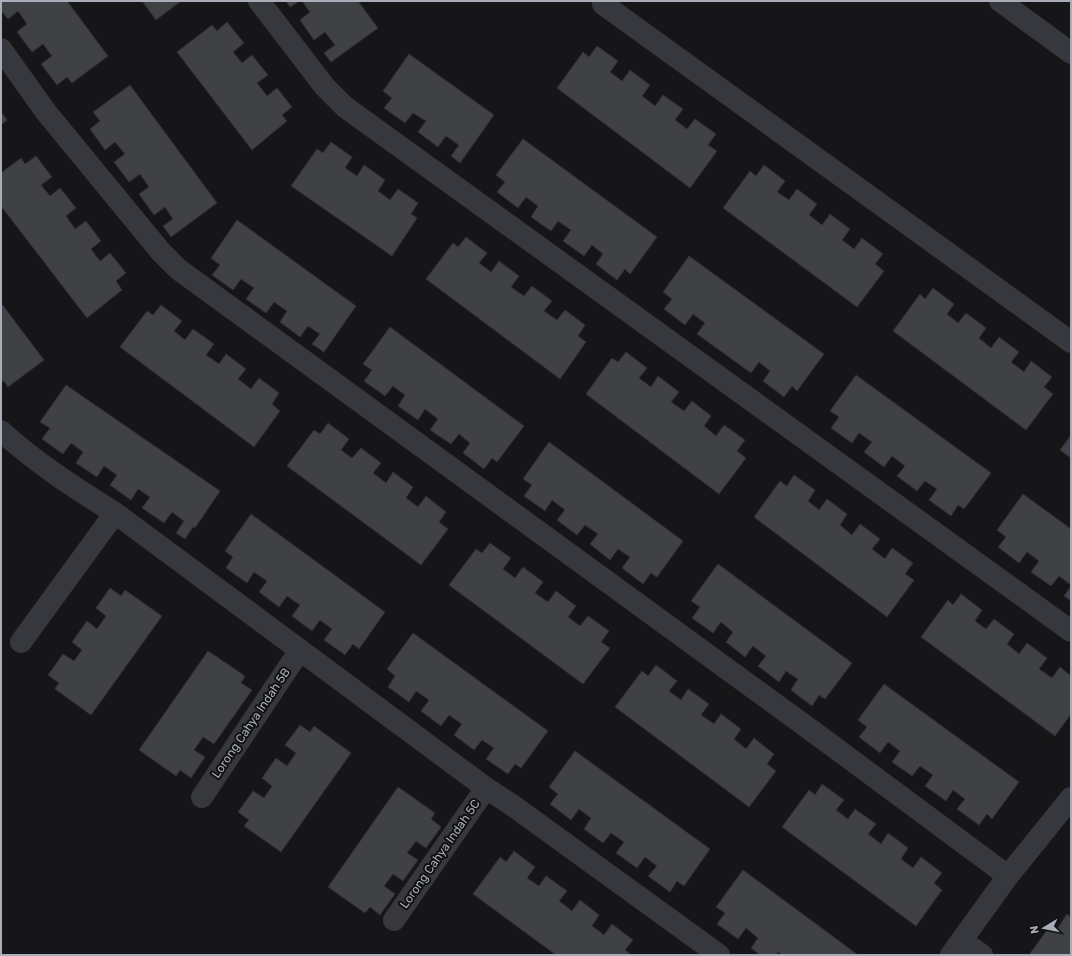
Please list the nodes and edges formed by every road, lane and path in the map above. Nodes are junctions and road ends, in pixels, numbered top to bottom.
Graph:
1 (259, 1) edge
2 (1000, 1) edge
3 (603, 4) dead end
4 (1, 49) edge
5 (1071, 53) edge
6 (1071, 342) edge
7 (1, 431) edge
8 (115, 513) junction
9 (1071, 631) edge
10 (21, 642) dead end
11 (300, 650) junction
12 (486, 788) junction
13 (202, 797) dead end
14 (1071, 798) edge
15 (1008, 876) junction
16 (394, 920) dead end
17 (957, 948) edge
18 (719, 955) edge
19 (982, 955) edge

1 - 9 street
2 - 5 street
3 - 6 street
4 - 15 street
7 - 8 street
8 - 10 street
8 - 11 street
11 - 12 street
11 - 13 street, Lorong Cahya Indah 5B
12 - 16 street, Lorong Cahya Indah 5C
12 - 18 street
14 - 15 street
15 - 17 street
17 - 19 street

